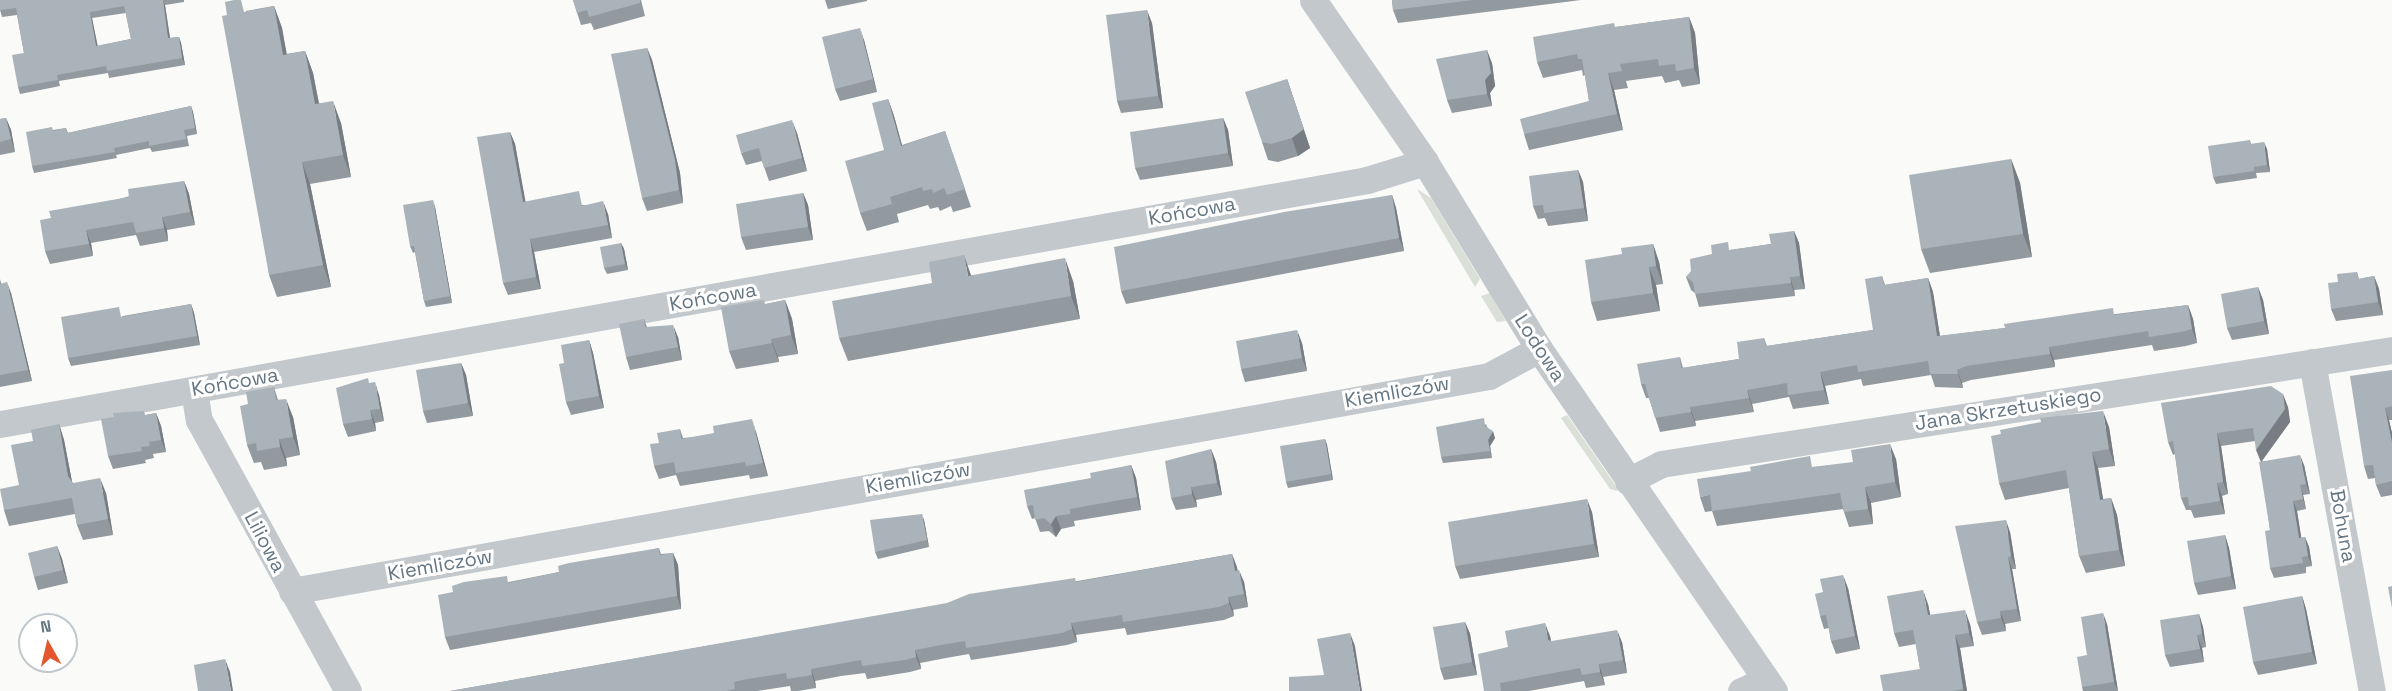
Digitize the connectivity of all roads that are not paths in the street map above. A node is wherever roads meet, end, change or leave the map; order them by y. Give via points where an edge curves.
1 (1313, 0) edge
2 (1425, 162) junction
3 (1539, 349) junction
4 (2392, 350) edge
5 (2312, 362) junction
6 (194, 390) junction
7 (0, 424) edge
8 (1628, 481) junction
9 (292, 591) junction
10 (1770, 686) edge
11 (348, 691) edge
12 (1742, 691) edge
13 (2372, 691) edge

1 - 2 street, Lodowa
2 - 3 street, Lodowa
2 - 6 street, Końcowa via 1367,180
3 - 8 street, Lodowa
3 - 9 street, Kiemliczów via 1489,376
4 - 5 street, Jana Skrzetuskiego
5 - 8 street, Jana Skrzetuskiego via 1661,464
5 - 13 street, Bohuna
6 - 7 street, Końcowa
6 - 9 street, Liliowa via 199,420
8 - 10 street, Lodowa
9 - 11 street, Liliowa
10 - 12 street

